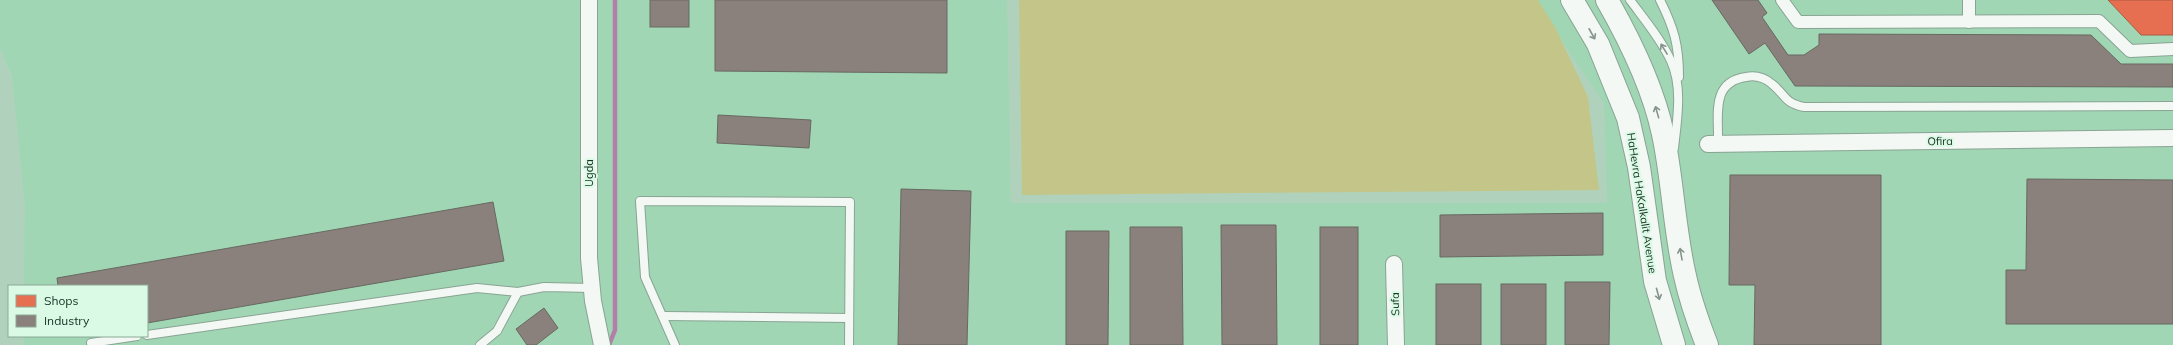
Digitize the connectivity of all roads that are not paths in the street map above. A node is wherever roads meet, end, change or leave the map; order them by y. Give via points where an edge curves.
1 (589, 0) edge
2 (1572, 0) edge
3 (1608, 0) edge
4 (1630, 0) edge
5 (1660, 0) edge
6 (1782, 0) edge
7 (1969, 0) edge
8 (1969, 22) junction
9 (2173, 49) edge
10 (1678, 95) junction
11 (2173, 106) edge
12 (2173, 138) edge
13 (1713, 144) joint
14 (1671, 183) junction
15 (1394, 264) dead end
16 (592, 288) junction
17 (518, 292) junction
18 (663, 316) junction
19 (849, 318) junction
20 (148, 335) edge
21 (129, 337) edge
22 (91, 342) dead end
23 (480, 345) edge
24 (602, 345) edge
25 (676, 345) edge
26 (849, 345) edge
27 (1396, 345) edge
28 (1674, 345) edge
29 (1707, 345) edge

1 - 16 street, Ugda via 589,258
2 -> 28 main road, HaHevra HaKalkalit Avenue via 1598,44 1628,118 1639,167 1655,281
14 -> 3 main road via 1657,109 1625,31
10 -> 4 lane via 1672,62
5 - 10 lane via 1676,36 1679,50
6 - 8 street via 1798,22
7 - 8 street
8 - 9 street via 2099,21 2130,50
10 - 14 lane
11 - 13 lane via 1804,106 1793,105 1772,84 1752,76 1736,78 1723,88 1719,99
12 - 13 street, Ofira
29 -> 14 main road via 1684,275
15 - 27 street, Sufa
16 - 17 lane via 544,287
16 - 24 street, Ugda
17 - 20 lane via 477,288
17 - 23 lane via 498,331
18 - 19 lane
18 - 19 lane via 645,277 640,201 850,202
18 - 25 lane
19 - 26 lane
21 - 22 lane

